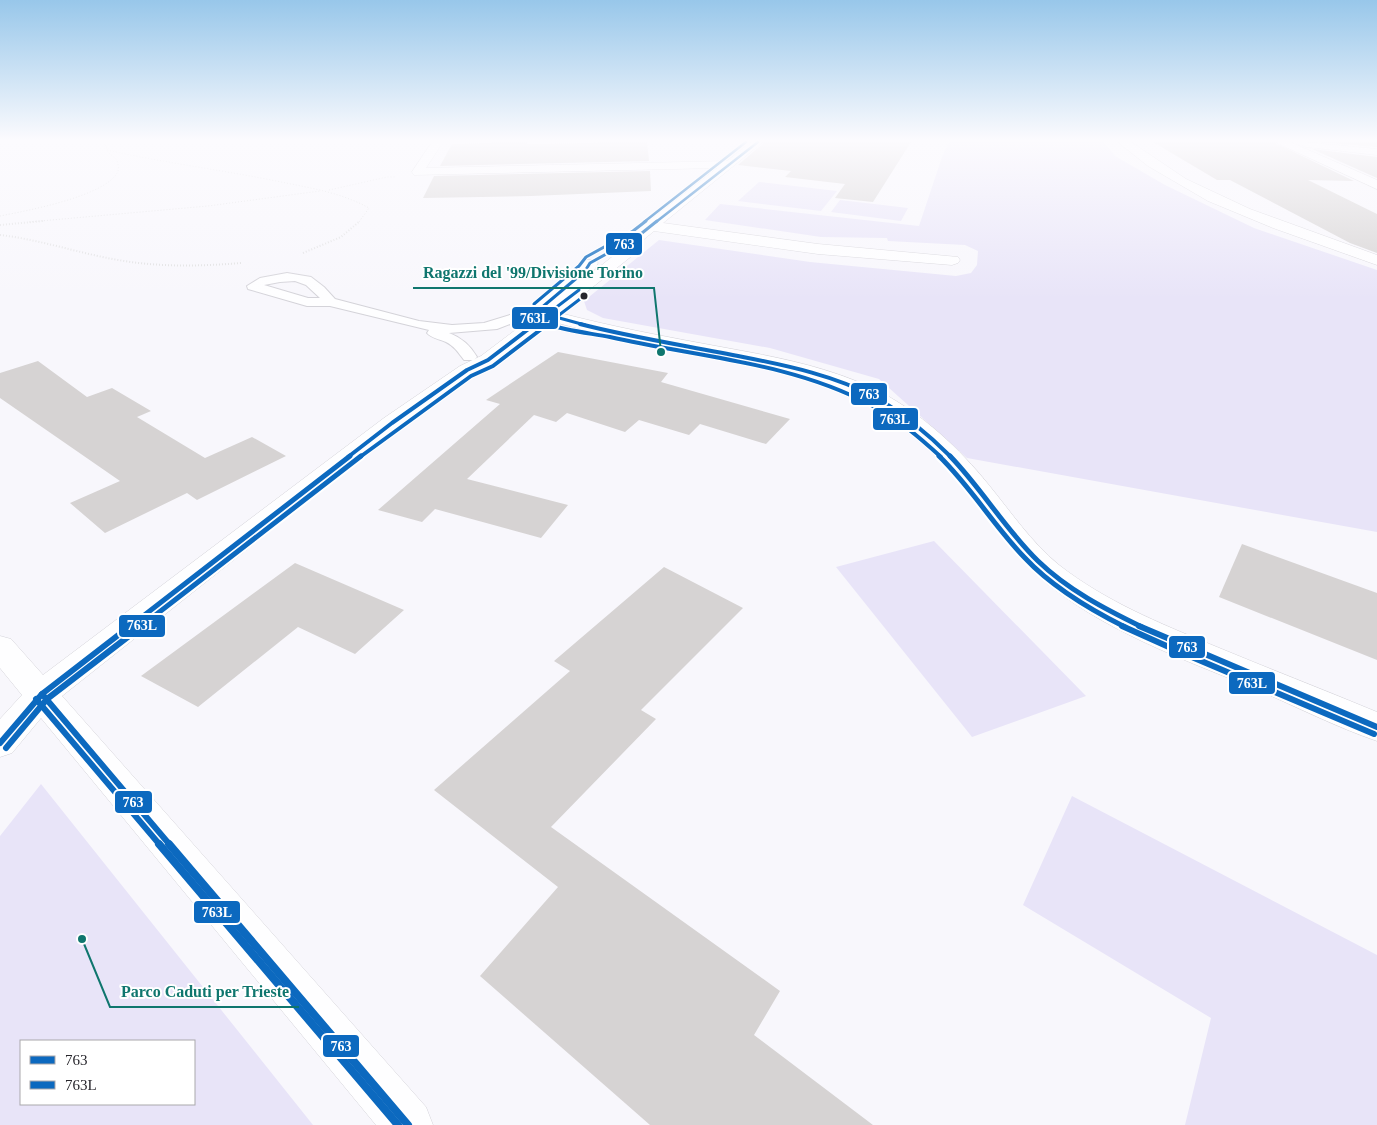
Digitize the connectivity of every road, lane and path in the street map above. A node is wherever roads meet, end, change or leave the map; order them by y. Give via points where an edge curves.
1 (80, 194) edge
2 (298, 194) edge
3 (336, 194) edge
4 (691, 194) edge
5 (1209, 194) edge
6 (0, 216) edge
7 (0, 225) edge
8 (644, 231) junction
9 (0, 235) edge
10 (302, 253) dead end
11 (952, 260) dead end
12 (1377, 260) edge
13 (247, 262) dead end
14 (590, 263) junction
15 (330, 302) junction
16 (547, 315) junction
17 (513, 318) junction
18 (419, 325) junction
19 (468, 364) junction
20 (0, 647) edge
21 (42, 694) junction
22 (1377, 726) edge
23 (0, 743) edge
24 (408, 1125) edge

1 - 6 path via 43,208
2 - 7 path
3 - 10 path via 369,208 361,222 340,238
4 - 8 street
5 - 12 street via 1290,230
8 - 11 street
8 - 14 street
8 - 16 street via 628,252
9 - 13 path via 25,237 130,262 172,266
14 - 16 street via 585,271 540,309
14 - 17 street
15 - 15 lane via 313,284 300,278 270,280 253,286 307,302
15 - 18 lane
16 - 19 street via 488,360
16 - 22 street via 621,333 788,365 842,382 879,400 951,458 1025,549 1075,590 1158,635
17 - 18 lane via 497,325 468,329
17 - 19 street
18 - 19 lane via 458,342 466,351
19 - 21 street
20 - 21 street
21 - 23 street
21 - 24 street

